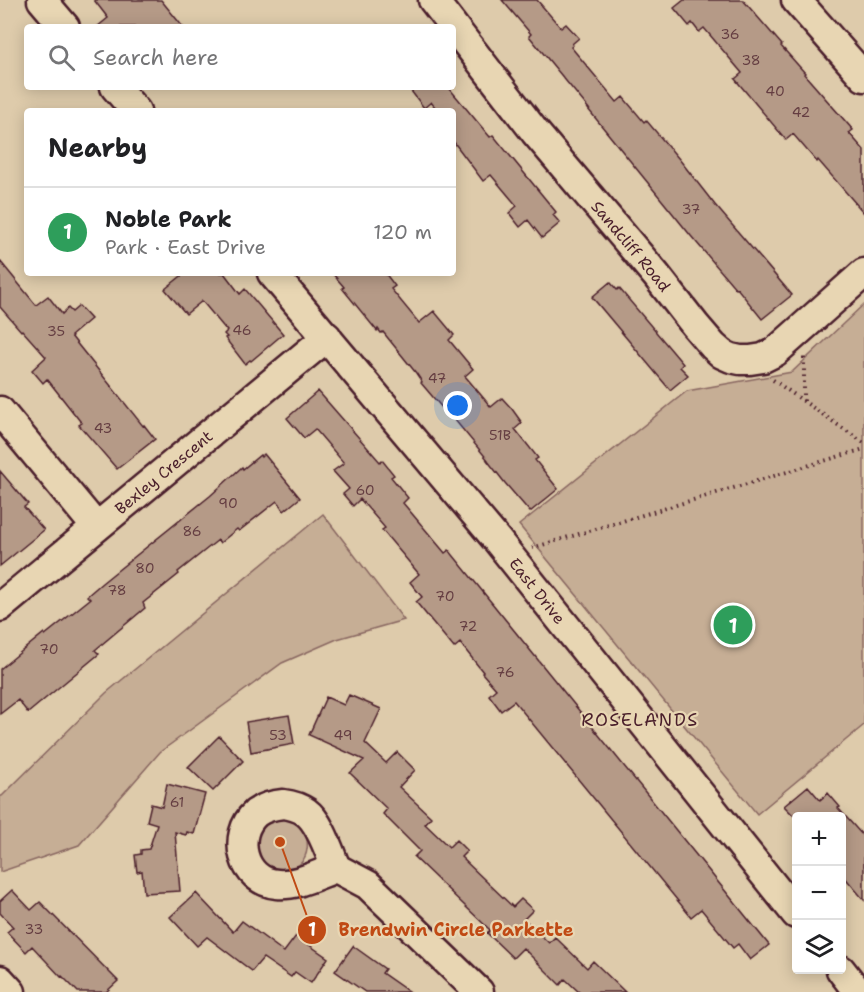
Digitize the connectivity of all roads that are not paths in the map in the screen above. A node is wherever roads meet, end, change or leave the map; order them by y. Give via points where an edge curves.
1 (42, 0) edge
2 (433, 0) edge
3 (795, 0) edge
4 (62, 24) edge
5 (452, 24) edge
6 (456, 30) edge
7 (864, 76) edge
8 (118, 90) edge
9 (132, 108) edge
10 (864, 273) edge
11 (275, 276) edge
12 (327, 337) junction
13 (0, 411) edge
14 (96, 527) junction
15 (0, 608) edge
16 (336, 868) dead end
17 (792, 909) edge
18 (845, 974) edge
19 (0, 980) edge
20 (11, 992) edge
21 (479, 992) edge
22 (858, 992) edge

1 - 4 street
2 - 5 street, Sandcliff Road
3 - 7 street
6 - 10 street, Sandcliff Road via 535,132 722,354 750,360 775,352
8 - 9 street
11 - 12 street, East Drive
12 - 14 street, Bexley Crescent
12 - 17 street, East Drive
13 - 14 street
14 - 15 street, Bexley Crescent
16 - 21 street via 368,885
18 - 22 street
19 - 20 street

